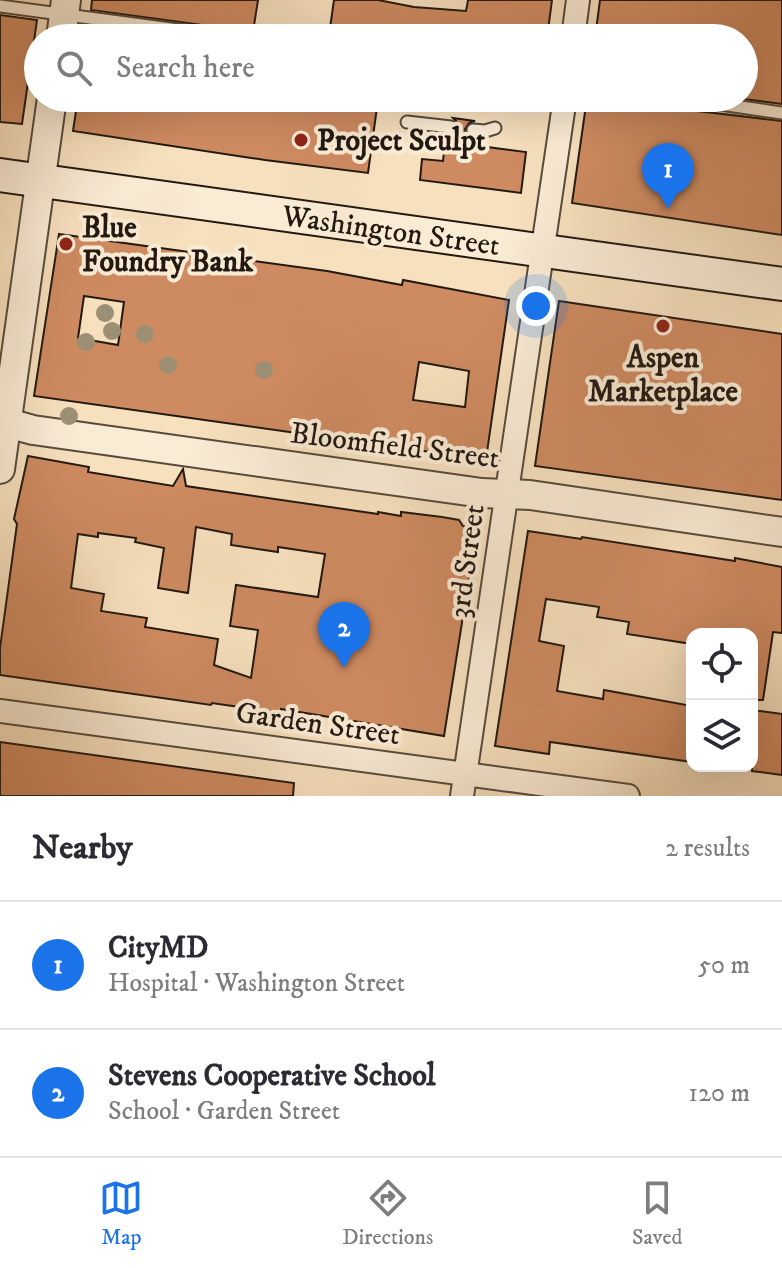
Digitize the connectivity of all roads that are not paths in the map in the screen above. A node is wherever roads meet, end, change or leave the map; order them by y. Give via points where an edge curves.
1 (578, 0) edge
2 (0, 6) edge
3 (64, 17) edge
4 (122, 24) edge
5 (575, 24) edge
6 (758, 110) edge
7 (50, 112) edge
8 (563, 112) edge
9 (782, 113) edge
10 (407, 122) dead end
11 (451, 127) dead end
12 (495, 128) dead end
13 (473, 130) dead end
14 (0, 175) edge
15 (39, 181) junction
16 (543, 251) junction
17 (782, 284) edge
18 (3, 422) edge
19 (0, 469) edge
20 (506, 494) junction
21 (782, 532) edge
22 (0, 711) edge
23 (465, 773) junction
24 (462, 796) edge
25 (628, 796) edge

1 - 5 street
2 - 3 lane
3 - 4 lane
6 - 9 lane
7 - 15 street
8 - 16 street, 3rd Street
10 - 11 lane
12 - 13 lane
14 - 15 main road, Washington Street
15 - 16 main road, Washington Street
15 - 18 street
16 - 17 main road, Washington Street
16 - 20 street, 3rd Street
18 - 19 street
18 - 20 street, Bloomfield Street
20 - 21 street, Bloomfield Street
20 - 23 street, 3rd Street
22 - 23 street, Garden Street
23 - 24 street, 3rd Street
23 - 25 street, Garden Street

